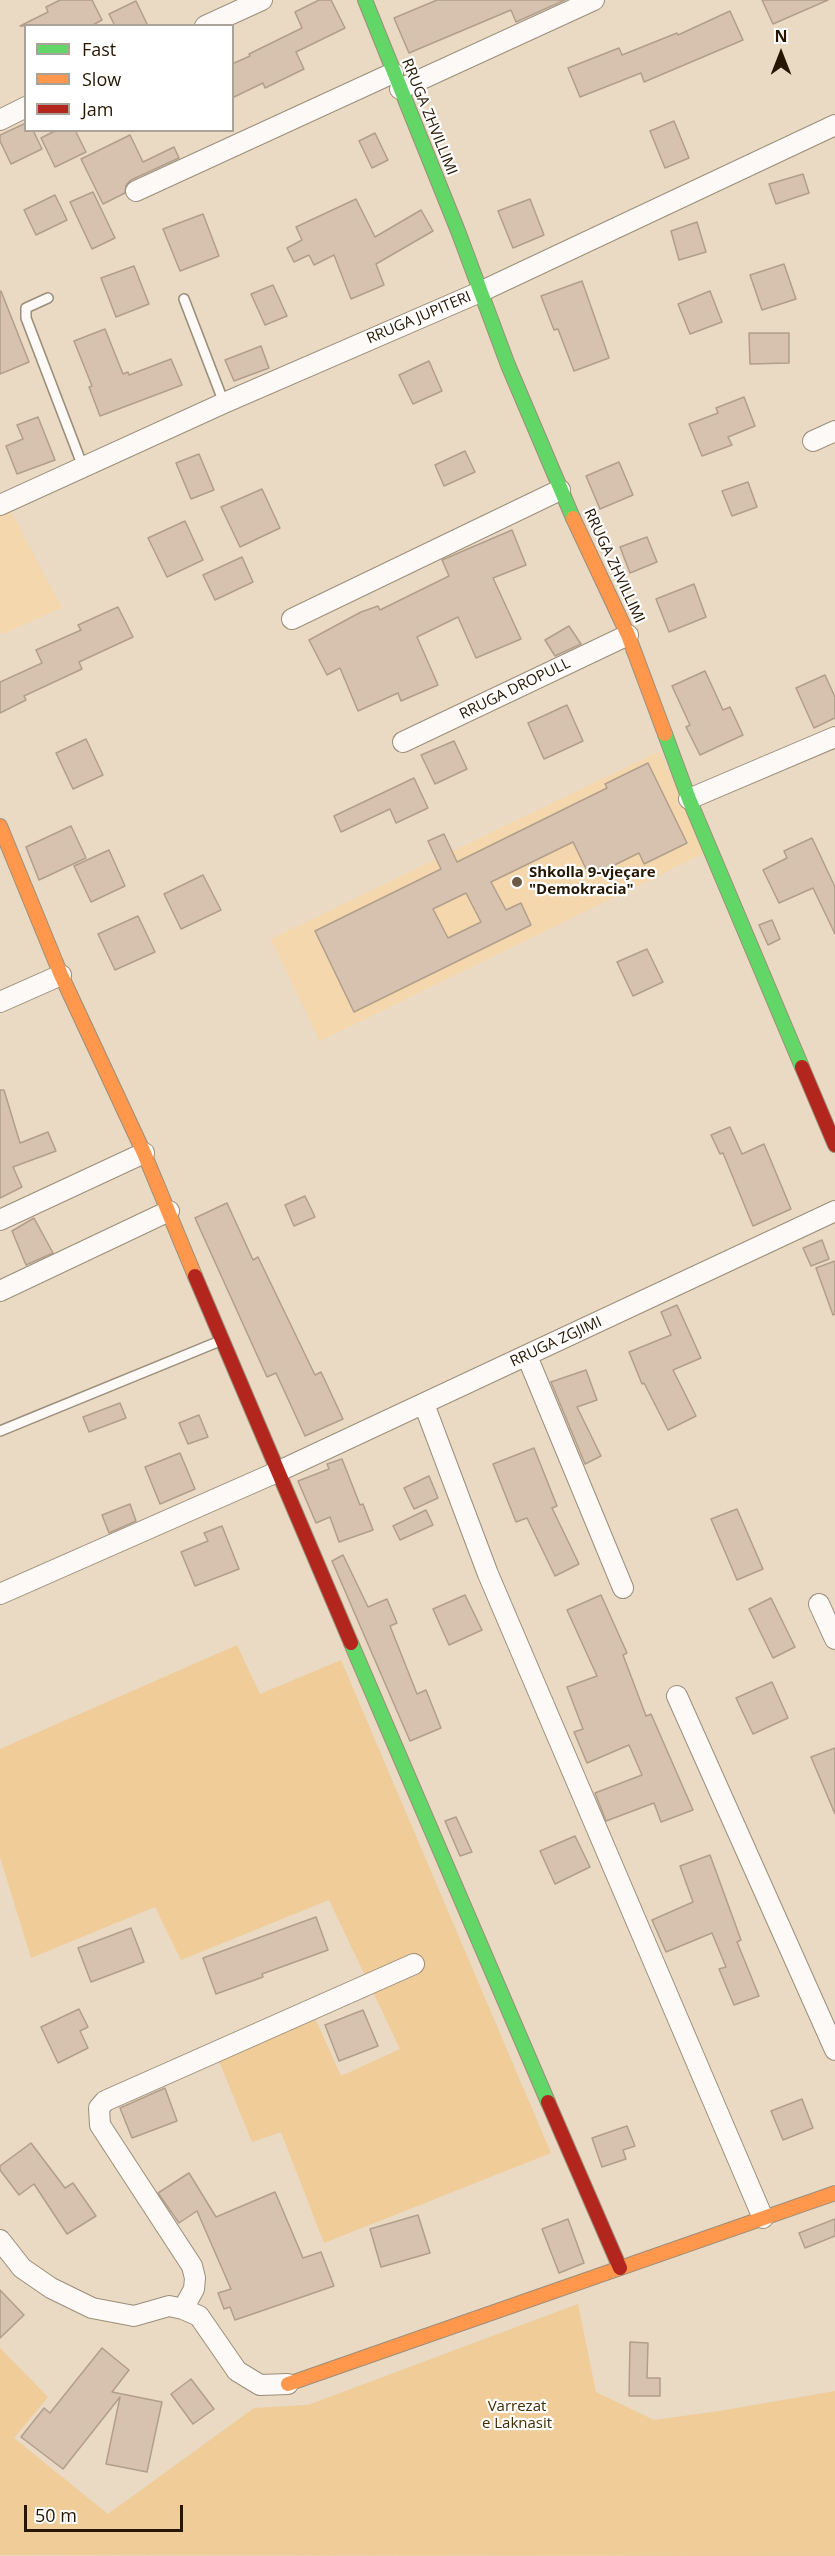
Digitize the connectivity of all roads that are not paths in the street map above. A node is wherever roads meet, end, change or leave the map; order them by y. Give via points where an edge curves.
1 (262, 0) edge
2 (365, 0) edge
3 (594, 0) edge
4 (209, 24) edge
5 (397, 81) junction
6 (24, 108) edge
7 (0, 120) edge
8 (835, 125) edge
9 (136, 191) dead end
10 (480, 292) junction
11 (48, 298) dead end
12 (183, 299) dead end
13 (224, 403) junction
14 (835, 431) edge
15 (813, 441) dead end
16 (83, 467) junction
17 (560, 490) junction
18 (0, 505) edge
19 (292, 619) dead end
20 (628, 635) junction
21 (835, 737) edge
22 (403, 742) dead end
23 (689, 800) junction
24 (0, 826) edge
25 (61, 975) junction
26 (0, 1002) edge
27 (835, 1145) edge
28 (144, 1153) junction
29 (169, 1211) junction
30 (835, 1211) edge
31 (0, 1220) edge
32 (0, 1291) edge
33 (222, 1340) junction
34 (527, 1356) junction
35 (424, 1404) junction
36 (0, 1431) edge
37 (277, 1472) junction
38 (622, 1588) dead end
39 (0, 1594) edge
40 (819, 1604) dead end
41 (835, 1639) edge
42 (677, 1696) dead end
43 (414, 1964) dead end
44 (835, 2050) edge
45 (835, 2193) edge
46 (763, 2218) junction
47 (0, 2240) edge
48 (620, 2268) junction
49 (183, 2308) junction
50 (288, 2384) joint

1 - 4 street
2 - 5 street, RRUGA ZHVILLIMI
3 - 5 street
5 - 9 street
5 - 10 street, RRUGA ZHVILLIMI
6 - 7 street
8 - 10 street, RRUGA JUPITERI
10 - 13 street, RRUGA JUPITERI
10 - 17 street, RRUGA ZHVILLIMI
11 - 16 lane via 26,309 26,318
12 - 13 lane
13 - 16 street, RRUGA JUPITERI
14 - 15 street
16 - 18 street, RRUGA JUPITERI
17 - 19 street
17 - 20 street, RRUGA ZHVILLIMI
20 - 22 street, RRUGA DROPULL
20 - 23 street, RRUGA ZHVILLIMI
21 - 23 street
23 - 27 street, RRUGA ZHVILLIMI
24 - 25 street
25 - 26 street
25 - 28 street
28 - 29 street
28 - 31 street
29 - 32 street
29 - 33 street
30 - 34 street, RRUGA ZGJIMI
33 - 36 lane
33 - 37 street
34 - 35 street, RRUGA ZGJIMI
34 - 38 street
35 - 37 street, RRUGA ZGJIMI
35 - 46 street via 488,1574
37 - 39 street, RRUGA ZGJIMI
37 - 48 street
40 - 41 street
42 - 44 street
43 - 49 street via 105,2101 99,2108 100,2125 192,2266 194,2289
45 - 46 street
46 - 48 street
47 - 49 street via 22,2268 51,2289 92,2308 134,2316 169,2306
48 - 50 street
49 - 50 street via 200,2316 237,2371 260,2385

